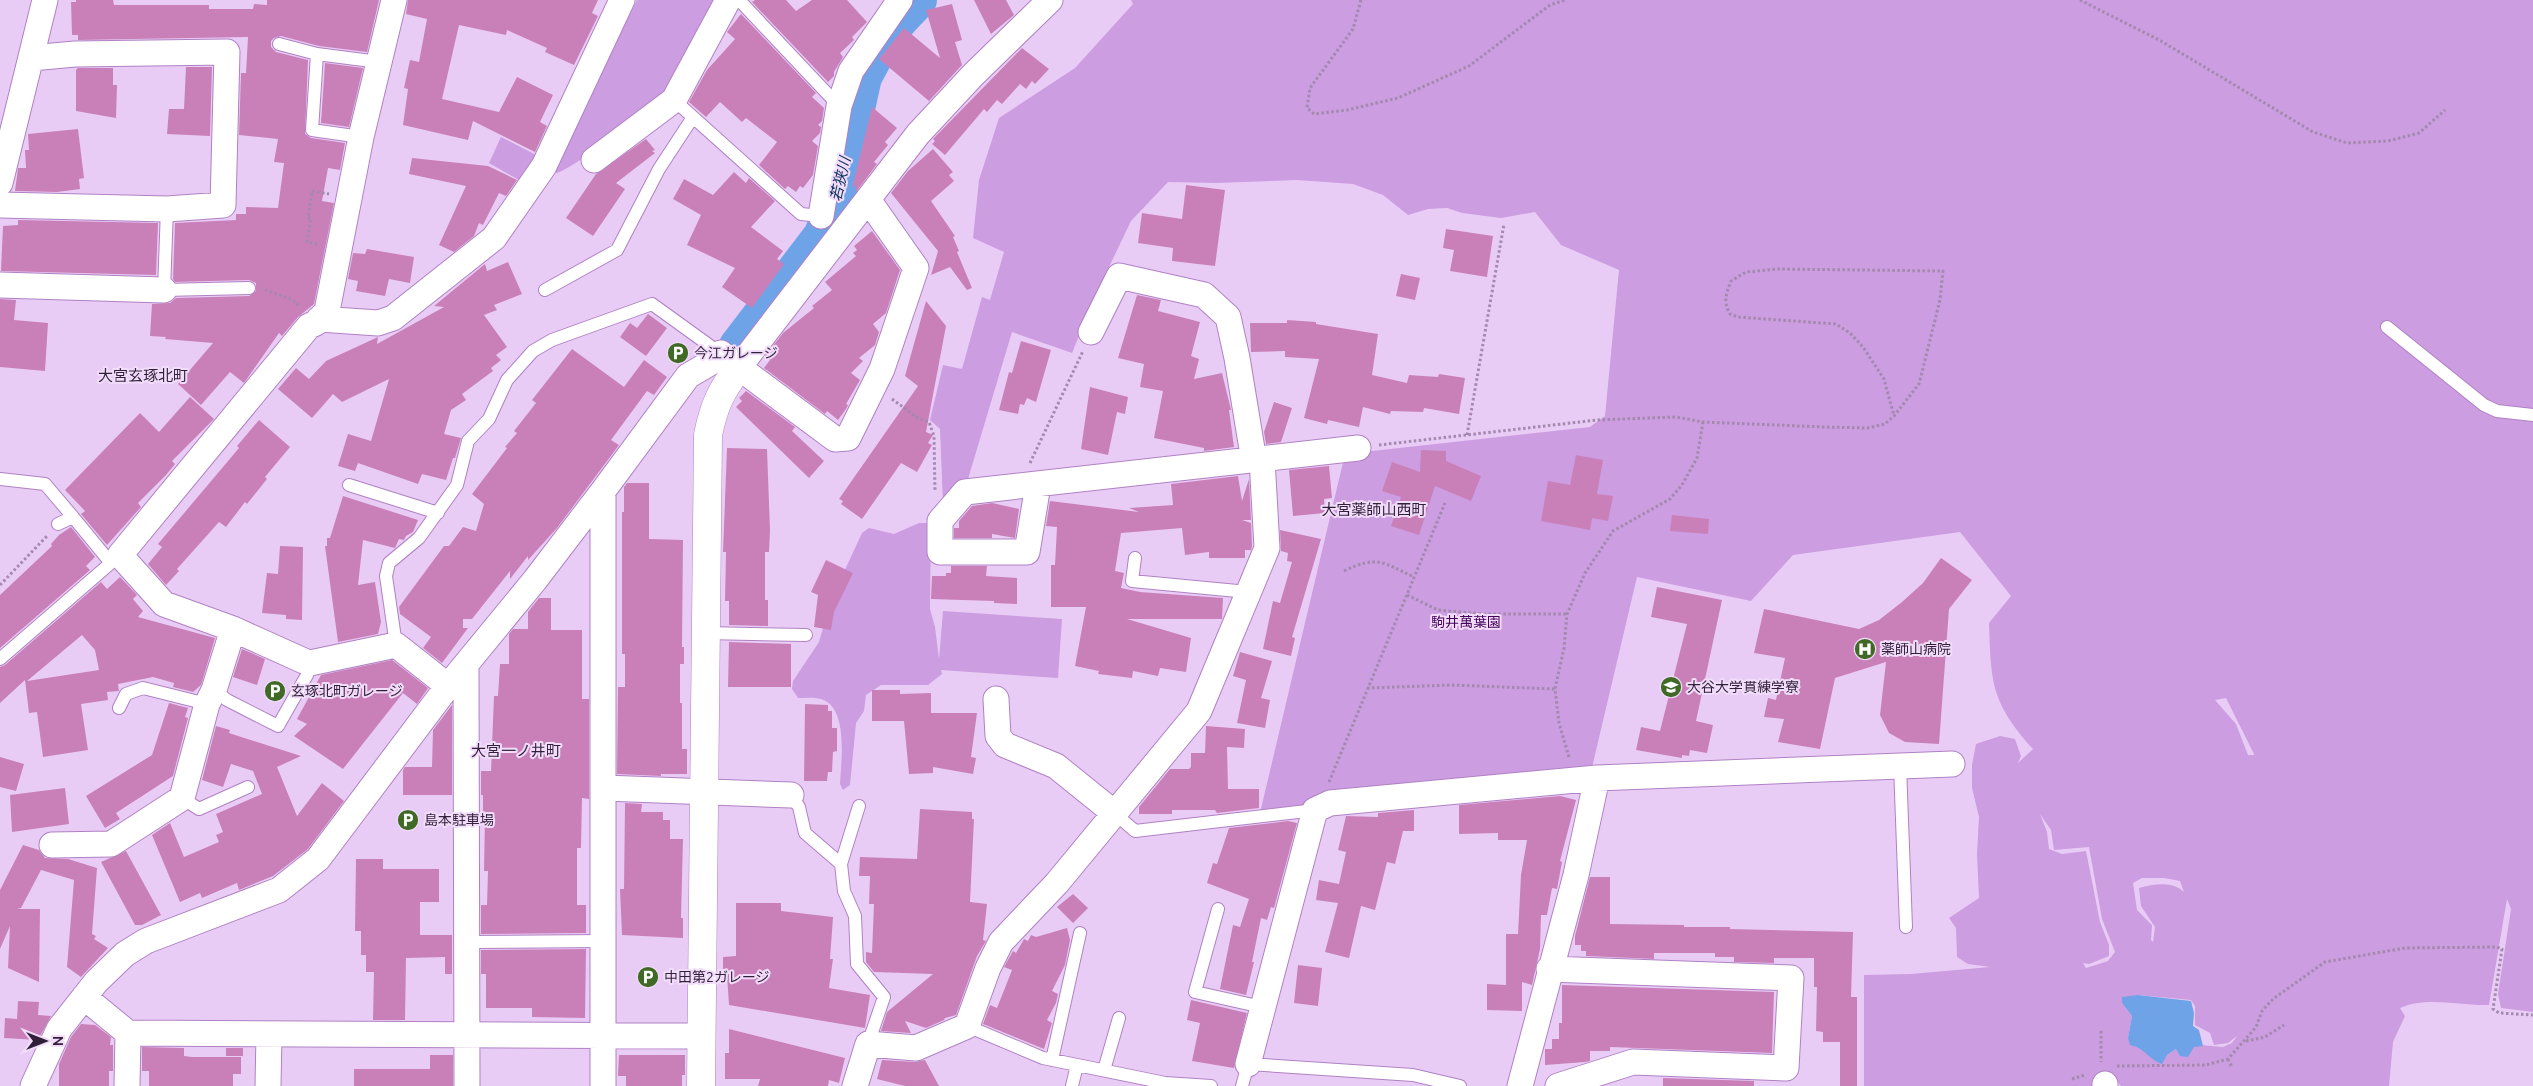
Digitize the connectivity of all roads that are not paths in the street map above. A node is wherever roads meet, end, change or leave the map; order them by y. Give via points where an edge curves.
1 (45, 0) edge
2 (394, 0) edge
3 (622, 0) edge
4 (728, 0) edge
5 (738, 0) edge
6 (900, 0) edge
7 (1050, 0) edge
8 (279, 44) dead end
9 (317, 54) junction
10 (31, 58) junction
11 (380, 62) junction
12 (674, 100) junction
13 (839, 106) junction
14 (693, 117) junction
15 (361, 137) junction
16 (4, 154) edge
17 (594, 160) dead end
18 (0, 183) edge
19 (869, 201) junction
20 (0, 205) edge
21 (167, 209) junction
22 (825, 232) junction
23 (0, 284) edge
24 (249, 288) road end
25 (164, 290) junction
26 (545, 290) dead end
27 (318, 321) junction
28 (2387, 328) dead end
29 (1088, 339) road end
30 (729, 360) junction
31 (2533, 415) edge
32 (1358, 448) road end
33 (1258, 460) junction
34 (0, 479) edge
35 (349, 485) dead end
36 (1028, 486) road end
37 (603, 491) junction
38 (438, 513) junction
39 (73, 517) junction
40 (58, 524) road end
41 (1135, 558) dead end
42 (115, 559) junction
43 (1248, 592) junction
44 (233, 629) junction
45 (705, 633) junction
46 (806, 635) dead end
47 (396, 645) junction
48 (0, 659) edge
49 (310, 663) junction
50 (466, 665) junction
51 (448, 686) junction
52 (211, 697) junction
53 (996, 699) dead end
54 (119, 708) dead end
55 (1952, 764) dead end
56 (1900, 766) junction
57 (1586, 778) junction
58 (248, 787) dead end
59 (604, 788) junction
60 (705, 792) junction
61 (791, 794) joint
62 (182, 798) junction
63 (859, 806) dead end
64 (1316, 810) junction
65 (1113, 812) junction
66 (52, 845) dead end
67 (841, 864) junction
68 (1218, 909) dead end
69 (1906, 927) dead end
70 (1080, 933) dead end
71 (603, 941) junction
72 (467, 942) junction
73 (1549, 969) junction
74 (84, 997) junction
75 (1262, 1007) junction
76 (1119, 1018) dead end
77 (967, 1026) junction
78 (128, 1033) junction
79 (467, 1034) junction
80 (269, 1035) junction
81 (603, 1036) junction
82 (702, 1036) junction
83 (868, 1044) junction
84 (1052, 1060) junction
85 (1077, 1065) junction
86 (1104, 1070) junction
87 (1245, 1075) edge
88 (33, 1086) edge
89 (127, 1086) edge
90 (268, 1086) edge
91 (467, 1086) edge
92 (603, 1086) edge
93 (702, 1086) edge
94 (855, 1086) edge
95 (1072, 1086) edge
96 (1211, 1086) edge
97 (1460, 1086) edge
98 (1520, 1086) edge
99 (1558, 1086) edge

1 - 10 street
2 - 11 street
3 - 27 street via 544,166 494,238 393,318 378,323
4 - 12 street
5 - 13 lane
6 - 13 street via 851,71
7 - 19 street via 918,134
8 - 9 lane
9 - 11 lane
9 - 15 lane via 312,130
10 - 16 street
10 - 21 street via 75,54 227,52 223,205
11 - 15 street
12 - 14 lane
12 - 17 street
13 - 22 street
14 - 22 lane
14 - 26 lane via 660,169 617,250
15 - 27 street via 327,311
16 - 18 street
19 - 22 street
19 - 30 street via 916,268 882,369 848,438 835,439
20 - 21 street
21 - 25 lane
22 - 30 street via 799,274
23 - 25 street
24 - 25 lane
27 - 42 street via 309,326
28 - 31 lane via 2484,406 2497,411
29 - 33 street via 1119,276 1204,295 1228,317
30 - 37 street via 710,364 688,376
30 - 38 lane via 652,304 552,340 533,351 507,380 489,419 468,441 457,485
30 - 45 street via 708,435
32 - 33 street
33 - 36 street
33 - 43 street via 1267,548
34 - 39 lane via 45,484
35 - 38 lane
37 - 50 street
37 - 59 street
38 - 47 lane via 419,538 389,563 386,576
39 - 40 lane
39 - 42 lane
41 - 43 lane via 1132,581
42 - 44 street via 164,604
42 - 48 lane
43 - 65 street via 1199,711
44 - 49 street
44 - 52 street
45 - 46 lane
45 - 60 street
47 - 49 street
47 - 51 street
49 - 52 lane via 307,675 278,726 226,700
50 - 51 street
50 - 72 street
51 - 74 street via 318,859 279,890 146,941 125,954
52 - 54 lane via 143,688 126,694
52 - 62 street
53 - 65 street via 998,736 1004,745 1056,766
55 - 56 street
56 - 57 street
56 - 69 lane
57 - 64 street via 1330,803
57 - 73 street via 1576,875
58 - 62 lane via 199,809
59 - 60 street
59 - 71 street
60 - 61 street
60 - 82 street
61 - 67 lane via 799,807 805,833
62 - 66 street via 111,844
63 - 67 lane
64 - 65 lane via 1135,831
64 - 75 street
65 - 77 street via 1057,883 1001,942
67 - 83 lane via 844,891 855,916 857,964 884,997
68 - 75 lane via 1194,992
70 - 84 lane
71 - 72 lane
71 - 81 street
72 - 79 street
73 - 98 street
73 - 99 street via 1791,978 1786,1068 1633,1062
74 - 78 street
74 - 88 street via 59,1029
75 - 87 street
76 - 86 lane
77 - 83 street via 916,1048
77 - 84 lane
78 - 80 street
78 - 89 street
79 - 80 street
79 - 81 street
79 - 91 street
80 - 90 street
81 - 82 street
81 - 92 street
82 - 93 street
83 - 94 street
84 - 85 lane
85 - 86 lane
85 - 95 lane
86 - 96 lane via 1166,1083
87 - 97 lane via 1413,1075

